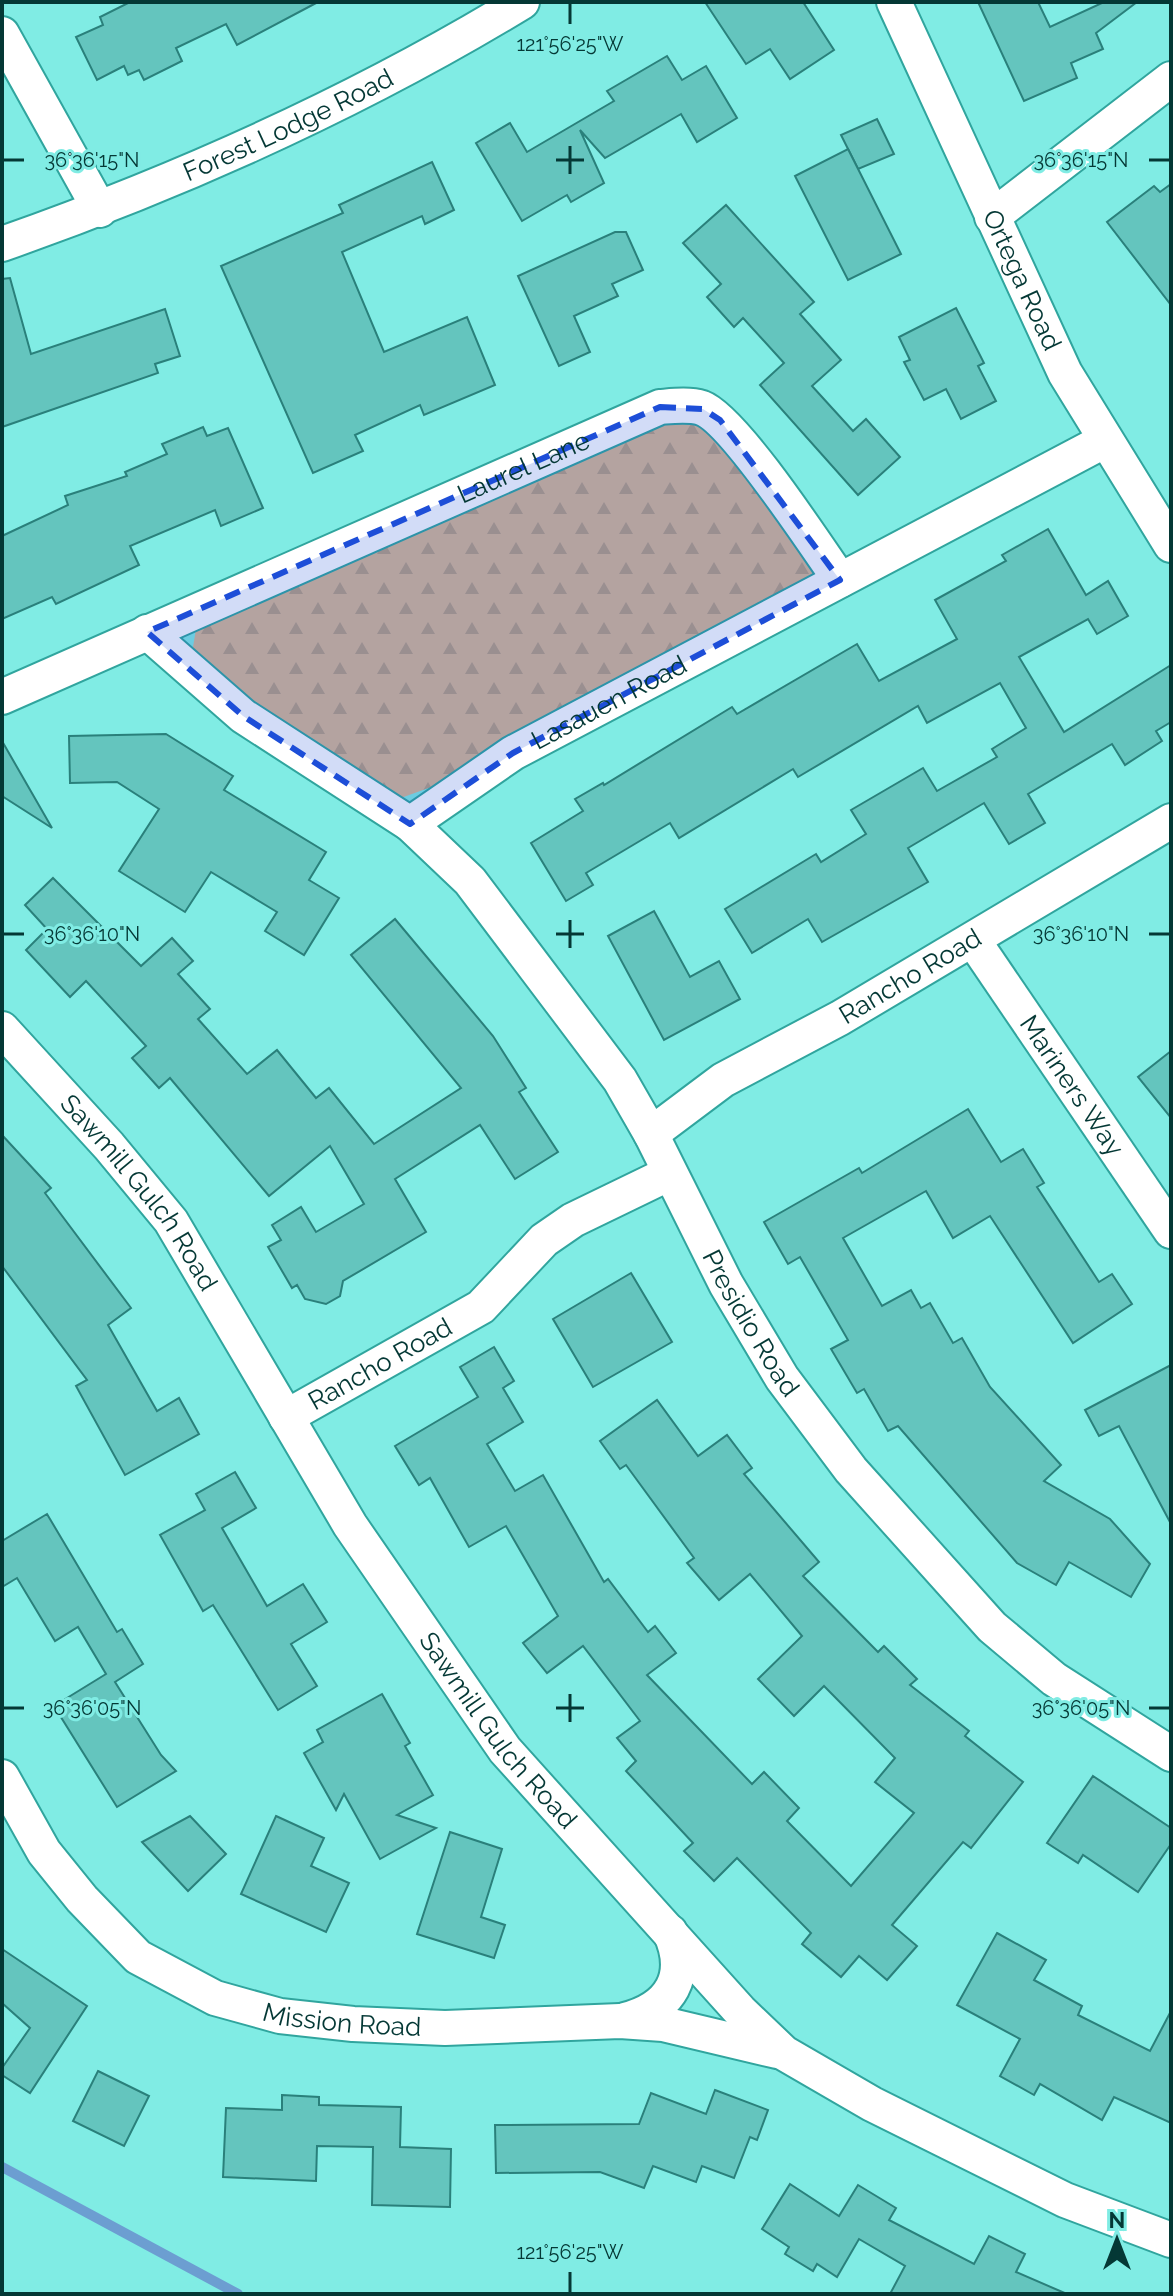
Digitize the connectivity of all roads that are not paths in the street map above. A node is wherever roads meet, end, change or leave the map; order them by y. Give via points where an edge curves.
1 (522, 2) edge
2 (894, 2) edge
3 (2, 34) edge
4 (1171, 79) edge
5 (100, 210) junction
6 (992, 217) junction
7 (2, 244) edge
8 (1104, 441) junction
9 (1171, 545) edge
10 (840, 580) junction
11 (147, 632) junction
12 (2, 697) edge
13 (1171, 821) edge
14 (410, 824) junction
15 (973, 940) junction
16 (2, 1029) edge
17 (651, 1134) junction
18 (668, 1174) junction
19 (1171, 1231) edge
20 (286, 1417) junction
21 (1171, 1754) edge
22 (2, 1777) edge
23 (669, 1929) junction
24 (620, 2021) junction
25 (784, 2053) junction
26 (1171, 2240) edge

1 - 5 street, Forest Lodge Road via 403,70
2 - 6 street, Ortega Road
3 - 5 street
4 - 6 street
5 - 7 street, Forest Lodge Road
6 - 8 street, Ortega Road via 1065,373
8 - 9 street, Ortega Road
8 - 10 street, Lasauen Road
10 - 11 street, Laurel Lane via 720,420 703,409 671,406
10 - 14 street, Lasauen Road via 513,753
11 - 12 street
11 - 14 street via 243,716
13 - 15 street, Rancho Road
14 - 17 street, Presidio Road via 470,881 511,931 620,1080
15 - 17 street, Rancho Road via 723,1080
15 - 19 street, Mariners Way
16 - 20 street, Sawmill Gulch Road via 171,1221
17 - 18 street, Presidio Road
18 - 20 street, Rancho Road via 573,1220 544,1240 481,1307
18 - 21 street, Presidio Road via 782,1378 851,1470 992,1627 1054,1679
20 - 23 street, Sawmill Gulch Road via 350,1525 505,1750
22 - 24 street, Mission Road via 44,1852 119,1938 138,1957 215,1998 280,2016 353,2024 445,2028
23 - 24 street via 680,1957 672,1989 645,2015
23 - 25 street, Sawmill Gulch Road
24 - 25 street, Mission Road via 704,2031
25 - 26 street, Sawmill Gulch Road via 872,2104 1065,2200

